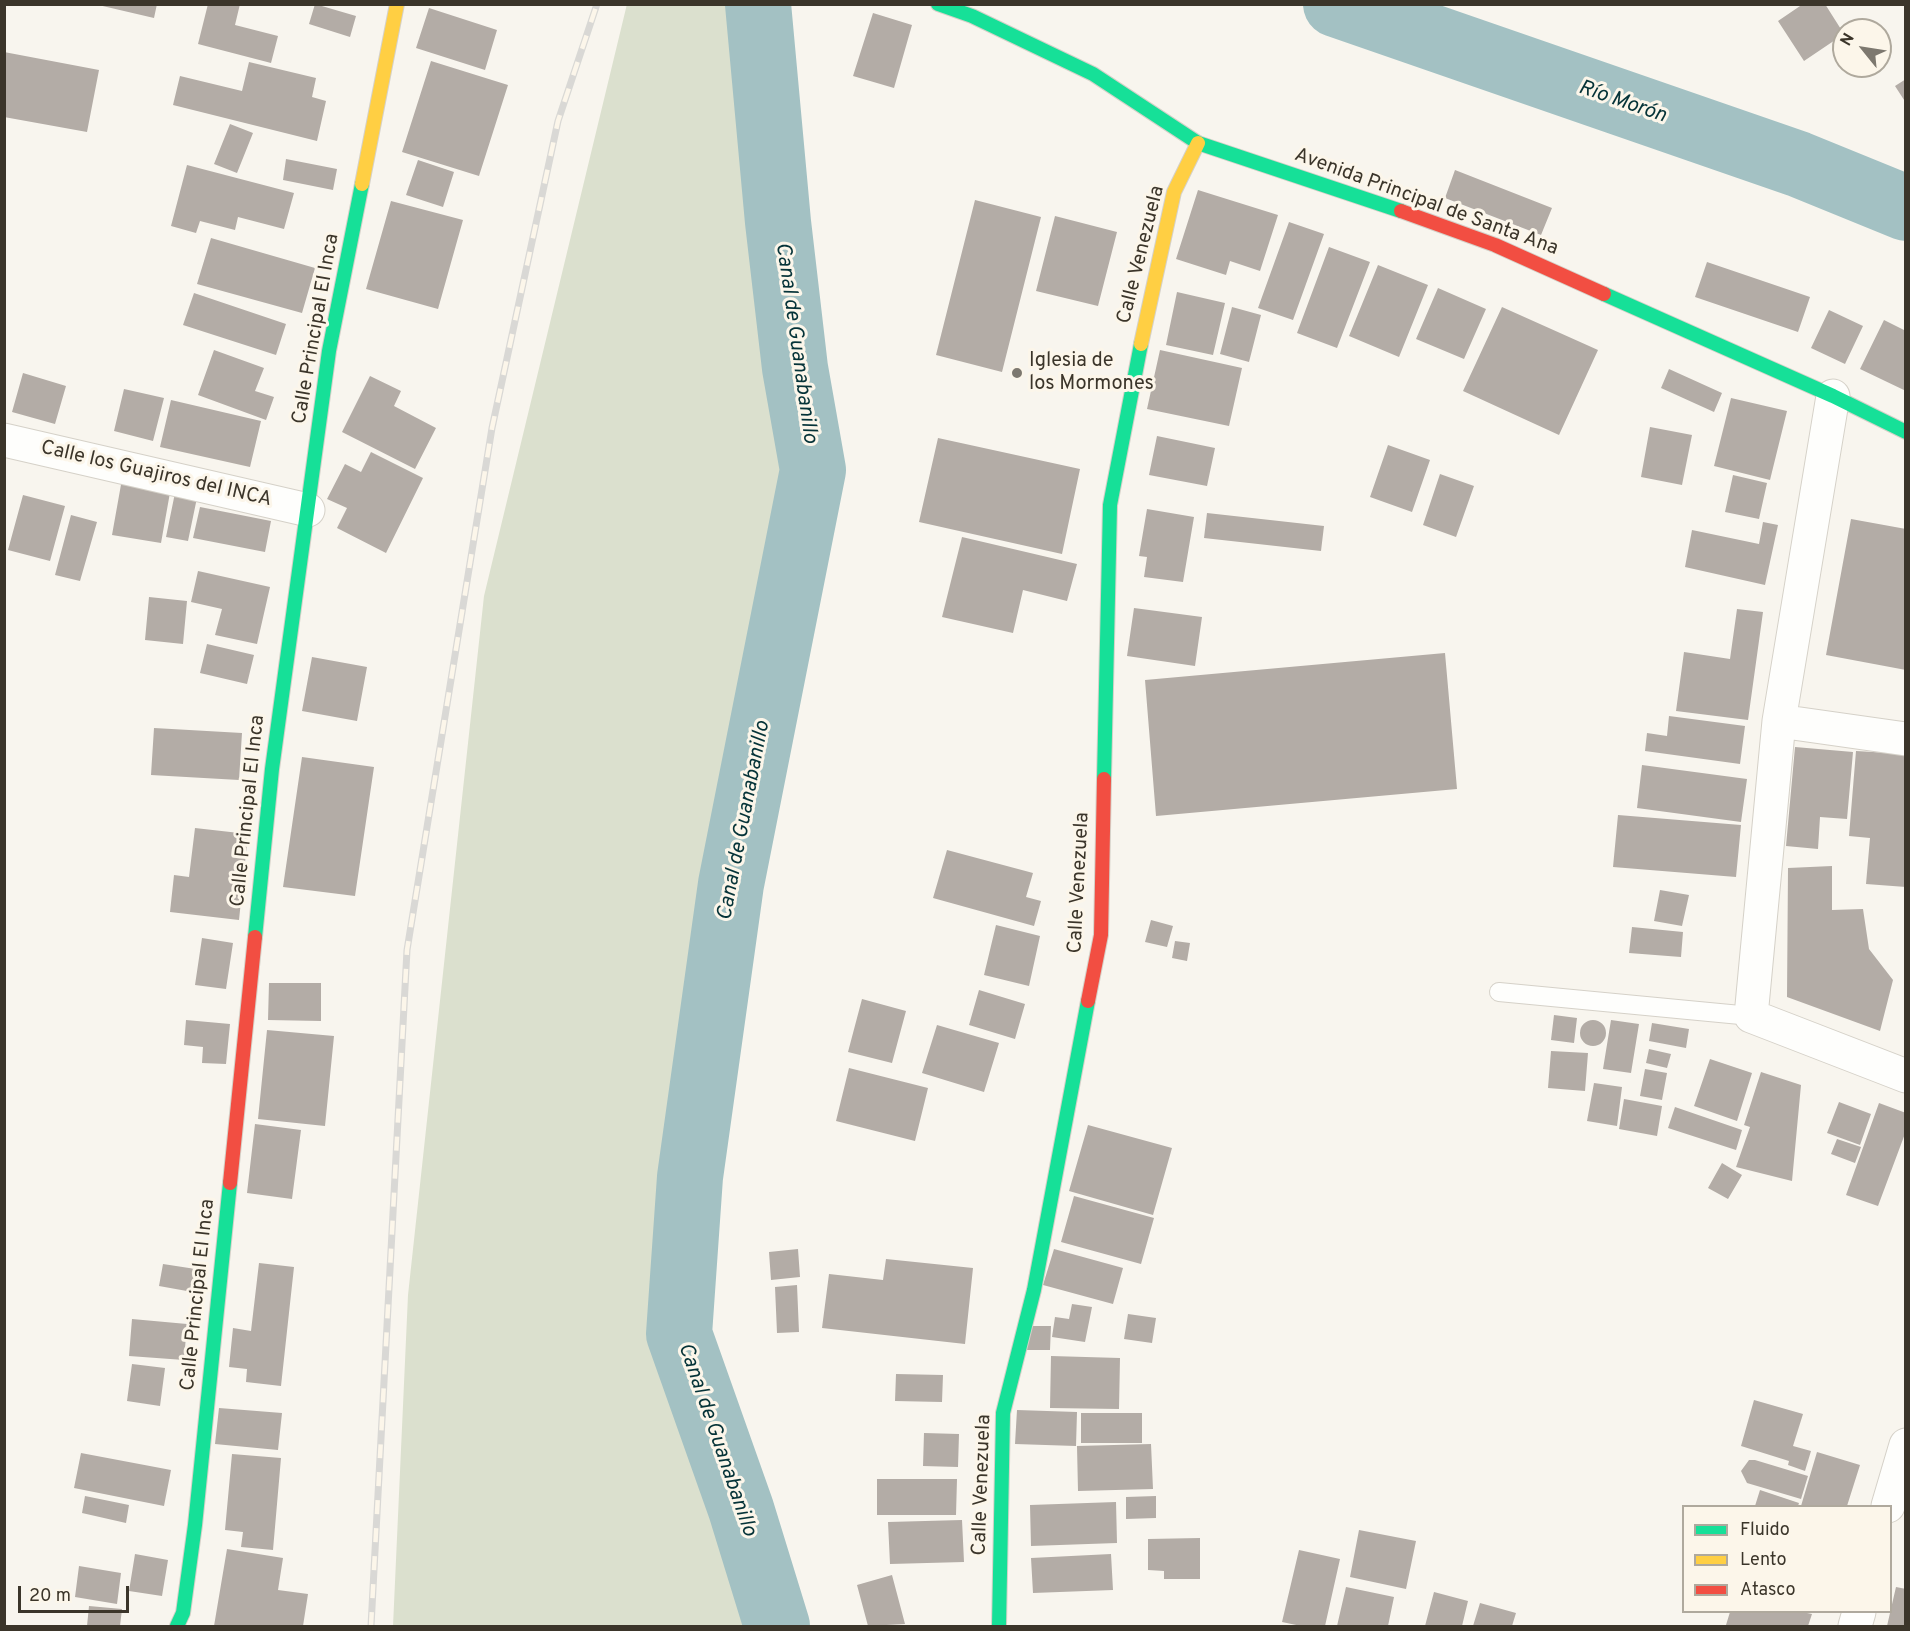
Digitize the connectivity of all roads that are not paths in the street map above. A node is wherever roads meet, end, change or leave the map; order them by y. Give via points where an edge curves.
1 (397, 4) edge
2 (938, 4) edge
3 (1198, 143) junction
4 (1833, 396) junction
5 (1905, 432) edge
6 (4, 440) edge
7 (308, 510) junction
8 (1779, 721) junction
9 (1905, 739) edge
10 (1499, 992) dead end
11 (1751, 1016) junction
12 (1905, 1076) edge
13 (1905, 1445) edge
14 (1888, 1505) edge
15 (177, 1626) edge
16 (999, 1626) edge

1 - 7 street, Calle Principal El Inca via 329,351
2 - 3 street, Avenida Principal de Santa Ana via 972,16 1093,74
3 - 4 street, Avenida Principal de Santa Ana via 1495,245
3 - 16 street, Calle Venezuela via 1174,192 1110,505 1101,935 1034,1290 1003,1413
4 - 5 street, Avenida Principal de Santa Ana
4 - 8 street
6 - 7 street, Calle los Guajiros del INCA
7 - 15 street, Calle Principal El Inca via 272,769 195,1525 183,1613
8 - 9 street
8 - 11 street
10 - 11 lane
11 - 12 street
13 - 14 street

